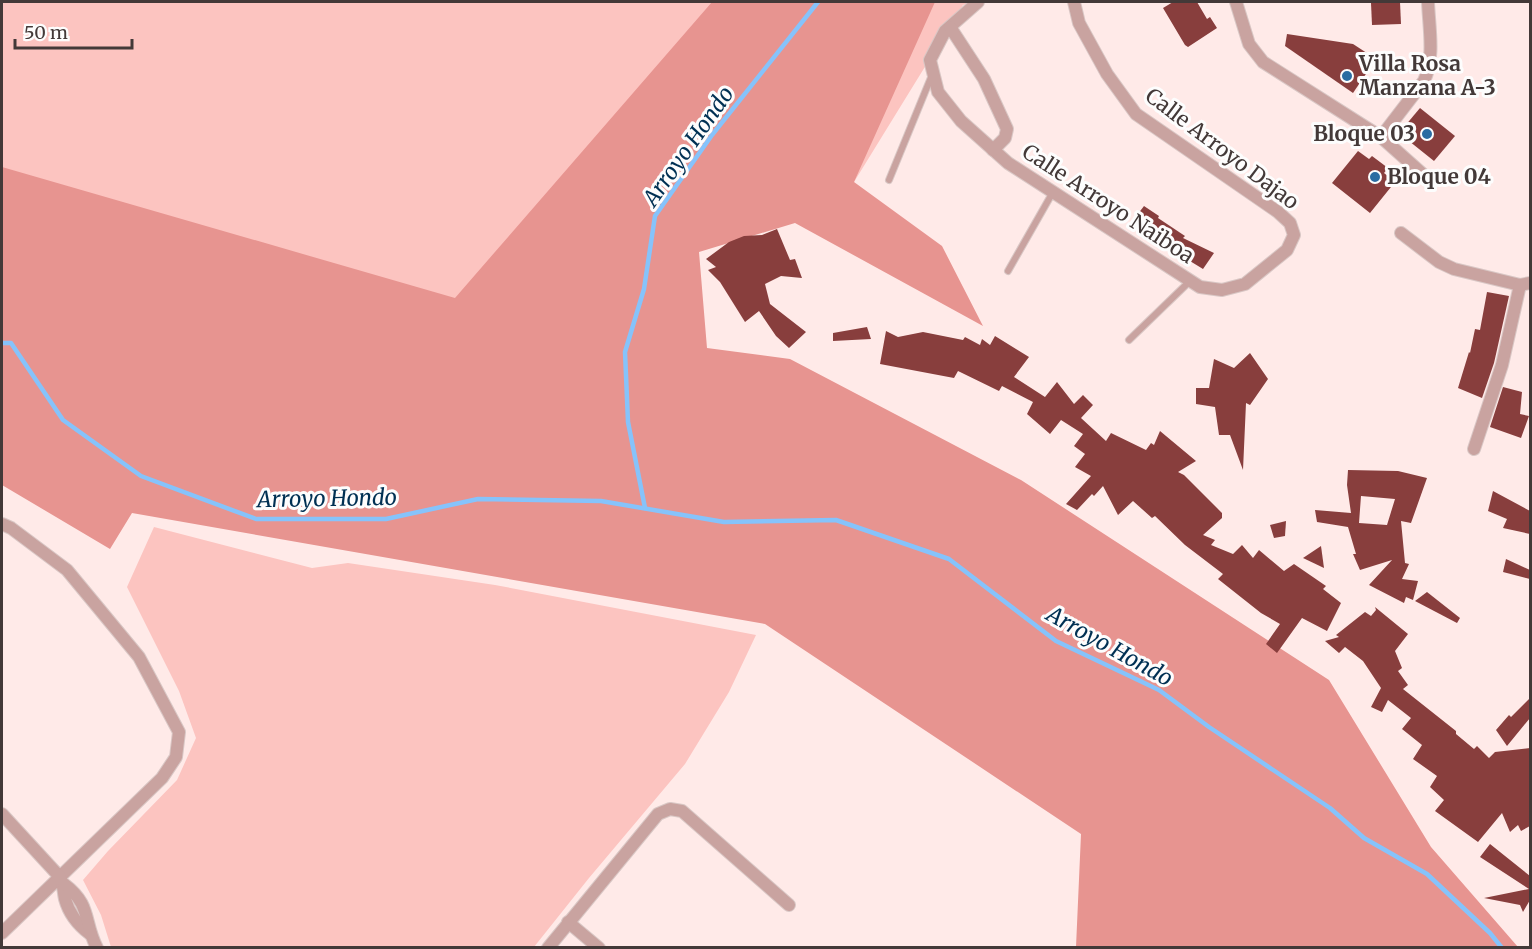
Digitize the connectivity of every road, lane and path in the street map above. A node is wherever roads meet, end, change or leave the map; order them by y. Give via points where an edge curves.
1 (978, 2) edge
2 (1074, 2) edge
3 (1236, 2) edge
4 (1428, 2) edge
5 (950, 27) junction
6 (932, 66) junction
7 (1381, 137) junction
8 (993, 150) junction
9 (1427, 178) dead end
10 (889, 180) dead end
11 (1053, 192) junction
12 (1401, 233) dead end
13 (1294, 235) joint
14 (1008, 271) dead end
15 (1191, 281) junction
16 (1525, 284) edge
17 (1129, 340) dead end
18 (1474, 449) dead end
19 (2, 524) edge
20 (2, 814) edge
21 (61, 880) junction
22 (789, 905) dead end
23 (568, 922) junction
24 (2, 933) edge
25 (97, 948) edge
26 (548, 948) edge
27 (599, 948) edge

1 - 5 street
2 - 13 street, Calle Arroyo Dajao via 1079,23 1107,74 1136,114 1278,212
3 - 7 street via 1249,44 1263,62
4 - 7 street via 1429,71
5 - 6 street
5 - 8 street via 984,79 1007,129 1005,138
6 - 8 street, Calle Arroyo Naiboa via 938,92 961,121
6 - 10 lane
7 - 9 street
8 - 11 street, Calle Arroyo Naiboa
11 - 14 lane
11 - 15 street, Calle Arroyo Naiboa
12 - 16 street via 1454,269
13 - 15 street, Calle Arroyo Naiboa via 1287,250 1245,284 1222,290 1200,287
15 - 17 lane
16 - 18 street
19 - 21 street via 66,570 139,657 179,732 176,757 162,778
20 - 21 street
21 - 24 street
21 - 25 street via 82,902
22 - 23 street via 682,811 670,809 658,814
23 - 26 street
23 - 27 street

